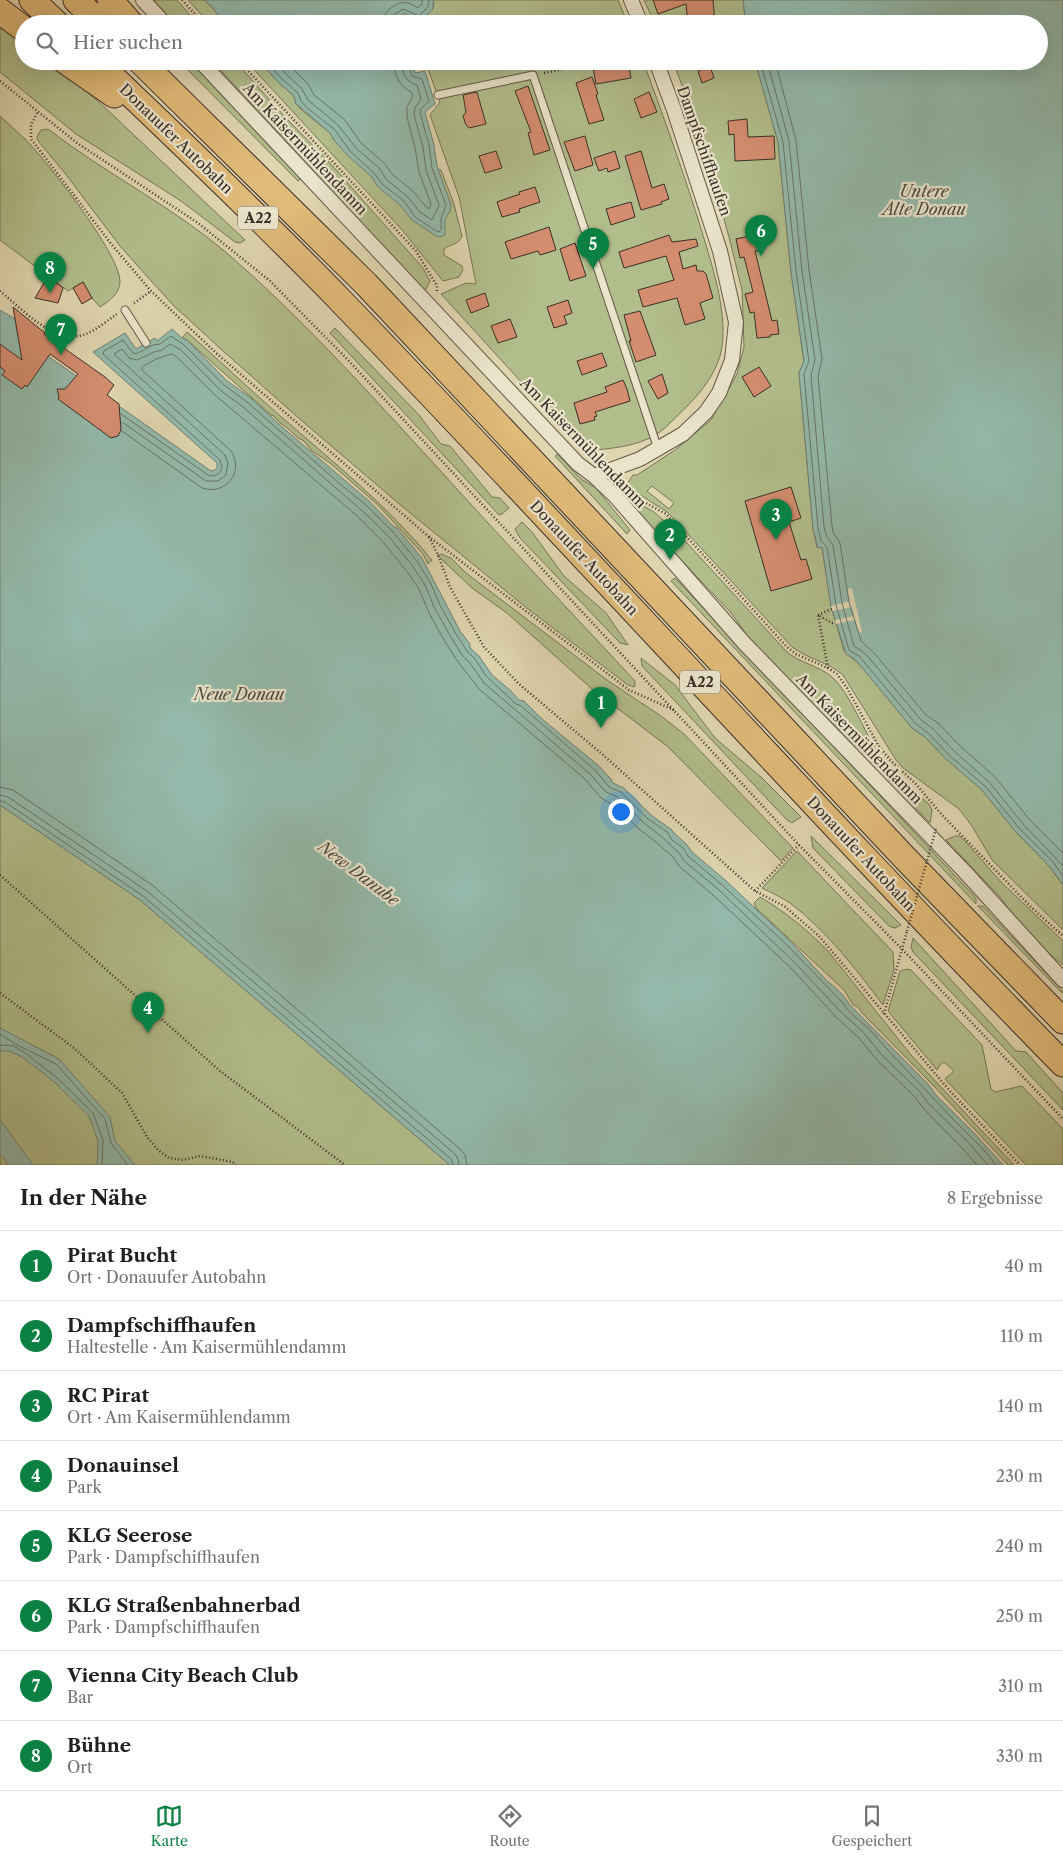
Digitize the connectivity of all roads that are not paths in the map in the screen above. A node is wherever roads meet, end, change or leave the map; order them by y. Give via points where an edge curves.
1 (32, 0) edge
2 (76, 0) edge
3 (110, 0) edge
4 (143, 0) edge
5 (632, 0) edge
6 (0, 11) edge
7 (48, 15) edge
8 (92, 15) edge
9 (123, 15) edge
10 (157, 15) edge
11 (638, 15) edge
12 (15, 23) edge
13 (77, 70) edge
14 (105, 70) edge
15 (149, 70) edge
16 (171, 70) edge
17 (208, 70) edge
18 (659, 70) edge
19 (438, 96) dead end
20 (217, 136) junction
21 (177, 140) junction
22 (125, 310) road end
23 (146, 343) dead end
24 (658, 449) junction
25 (594, 476) junction
26 (1063, 980) edge
27 (1063, 1021) edge
28 (1063, 1064) edge

1 - 7 highway
2 - 8 highway
3 - 9 highway
4 - 10 street
5 - 11 street
6 - 12 highway
13 - 21 highway
14 - 21 highway, Donauufer Autobahn / A22
15 - 20 highway, Donauufer Autobahn / A22
16 - 20 highway
17 - 25 street, Am Kaisermühlendamm via 578,464
18 - 24 street, Dampfschiffhaufen via 720,251 736,322 732,360 719,393 706,412 682,434
19 - 24 lane via 533,76
20 - 27 highway, Donauufer Autobahn / A22 via 380,299 896,849
21 - 28 highway, Donauufer Autobahn / A22 via 352,312
22 - 23 lane
24 - 25 street, Dampfschiffhaufen
25 - 26 street, Am Kaisermühlendamm via 745,644 965,872

